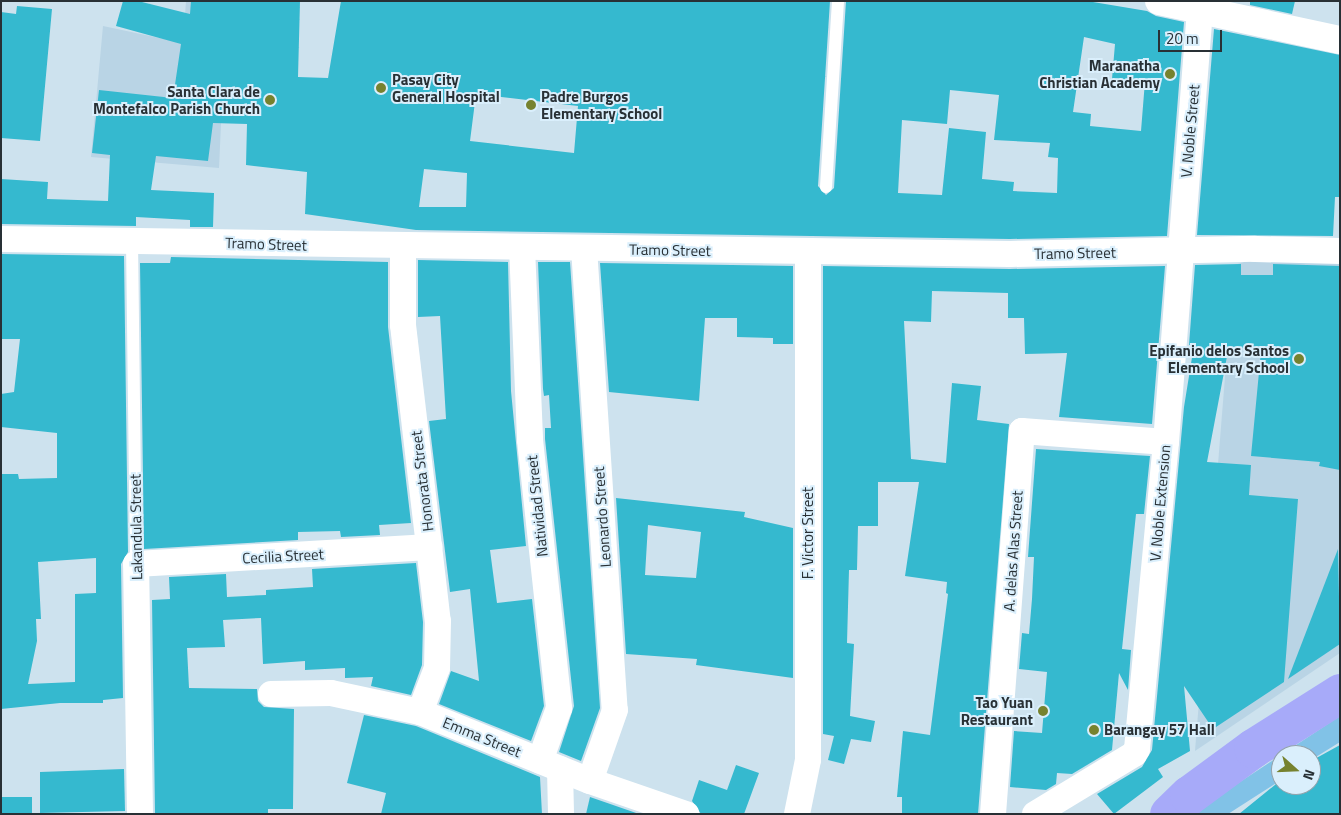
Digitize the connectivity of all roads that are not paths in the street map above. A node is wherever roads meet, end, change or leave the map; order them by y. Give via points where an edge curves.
1 (838, 1) edge
2 (1159, 1) edge
3 (1200, 12) junction
4 (1340, 40) edge
5 (826, 187) dead end
6 (1, 239) edge
7 (132, 240) junction
8 (403, 247) junction
9 (522, 247) junction
10 (584, 248) junction
11 (1180, 251) junction
12 (1340, 251) edge
13 (808, 252) junction
14 (1166, 442) junction
15 (430, 548) junction
16 (136, 564) junction
17 (271, 694) dead end
18 (420, 712) junction
19 (550, 765) junction
20 (590, 781) junction
21 (140, 814) edge
22 (561, 814) edge
23 (686, 814) edge
24 (797, 814) edge
25 (993, 814) edge
26 (1035, 814) edge

1 - 5 lane
2 - 3 street
3 - 4 street
3 - 11 street, V. Noble Street
6 - 7 street, Tramo Street
7 - 8 street, Tramo Street
7 - 16 lane, Lakandula Street
8 - 9 street, Tramo Street
8 - 15 street, Honorata Street via 403,325
9 - 10 street, Tramo Street
9 - 19 street, Natividad Street via 530,440 558,708
10 - 13 street, Tramo Street
10 - 20 street, Leonardo Street via 615,710
11 - 12 street, Tramo Street
11 - 13 street, Tramo Street via 1010,254
11 - 14 street, V. Noble Extension
13 - 24 street, F. Victor Street via 808,760
14 - 25 street, A. delas Alas Street via 1022,431
14 - 26 street, V. Noble Extension via 1137,749 1134,754
15 - 16 street, Cecilia Street
15 - 18 street, Honorata Street via 438,621 437,668
16 - 21 street, Lakandula Street
17 - 18 street, Emma Street via 331,693
18 - 19 street, Emma Street
19 - 20 street, Emma Street
19 - 22 street
20 - 23 street, Emma Street

